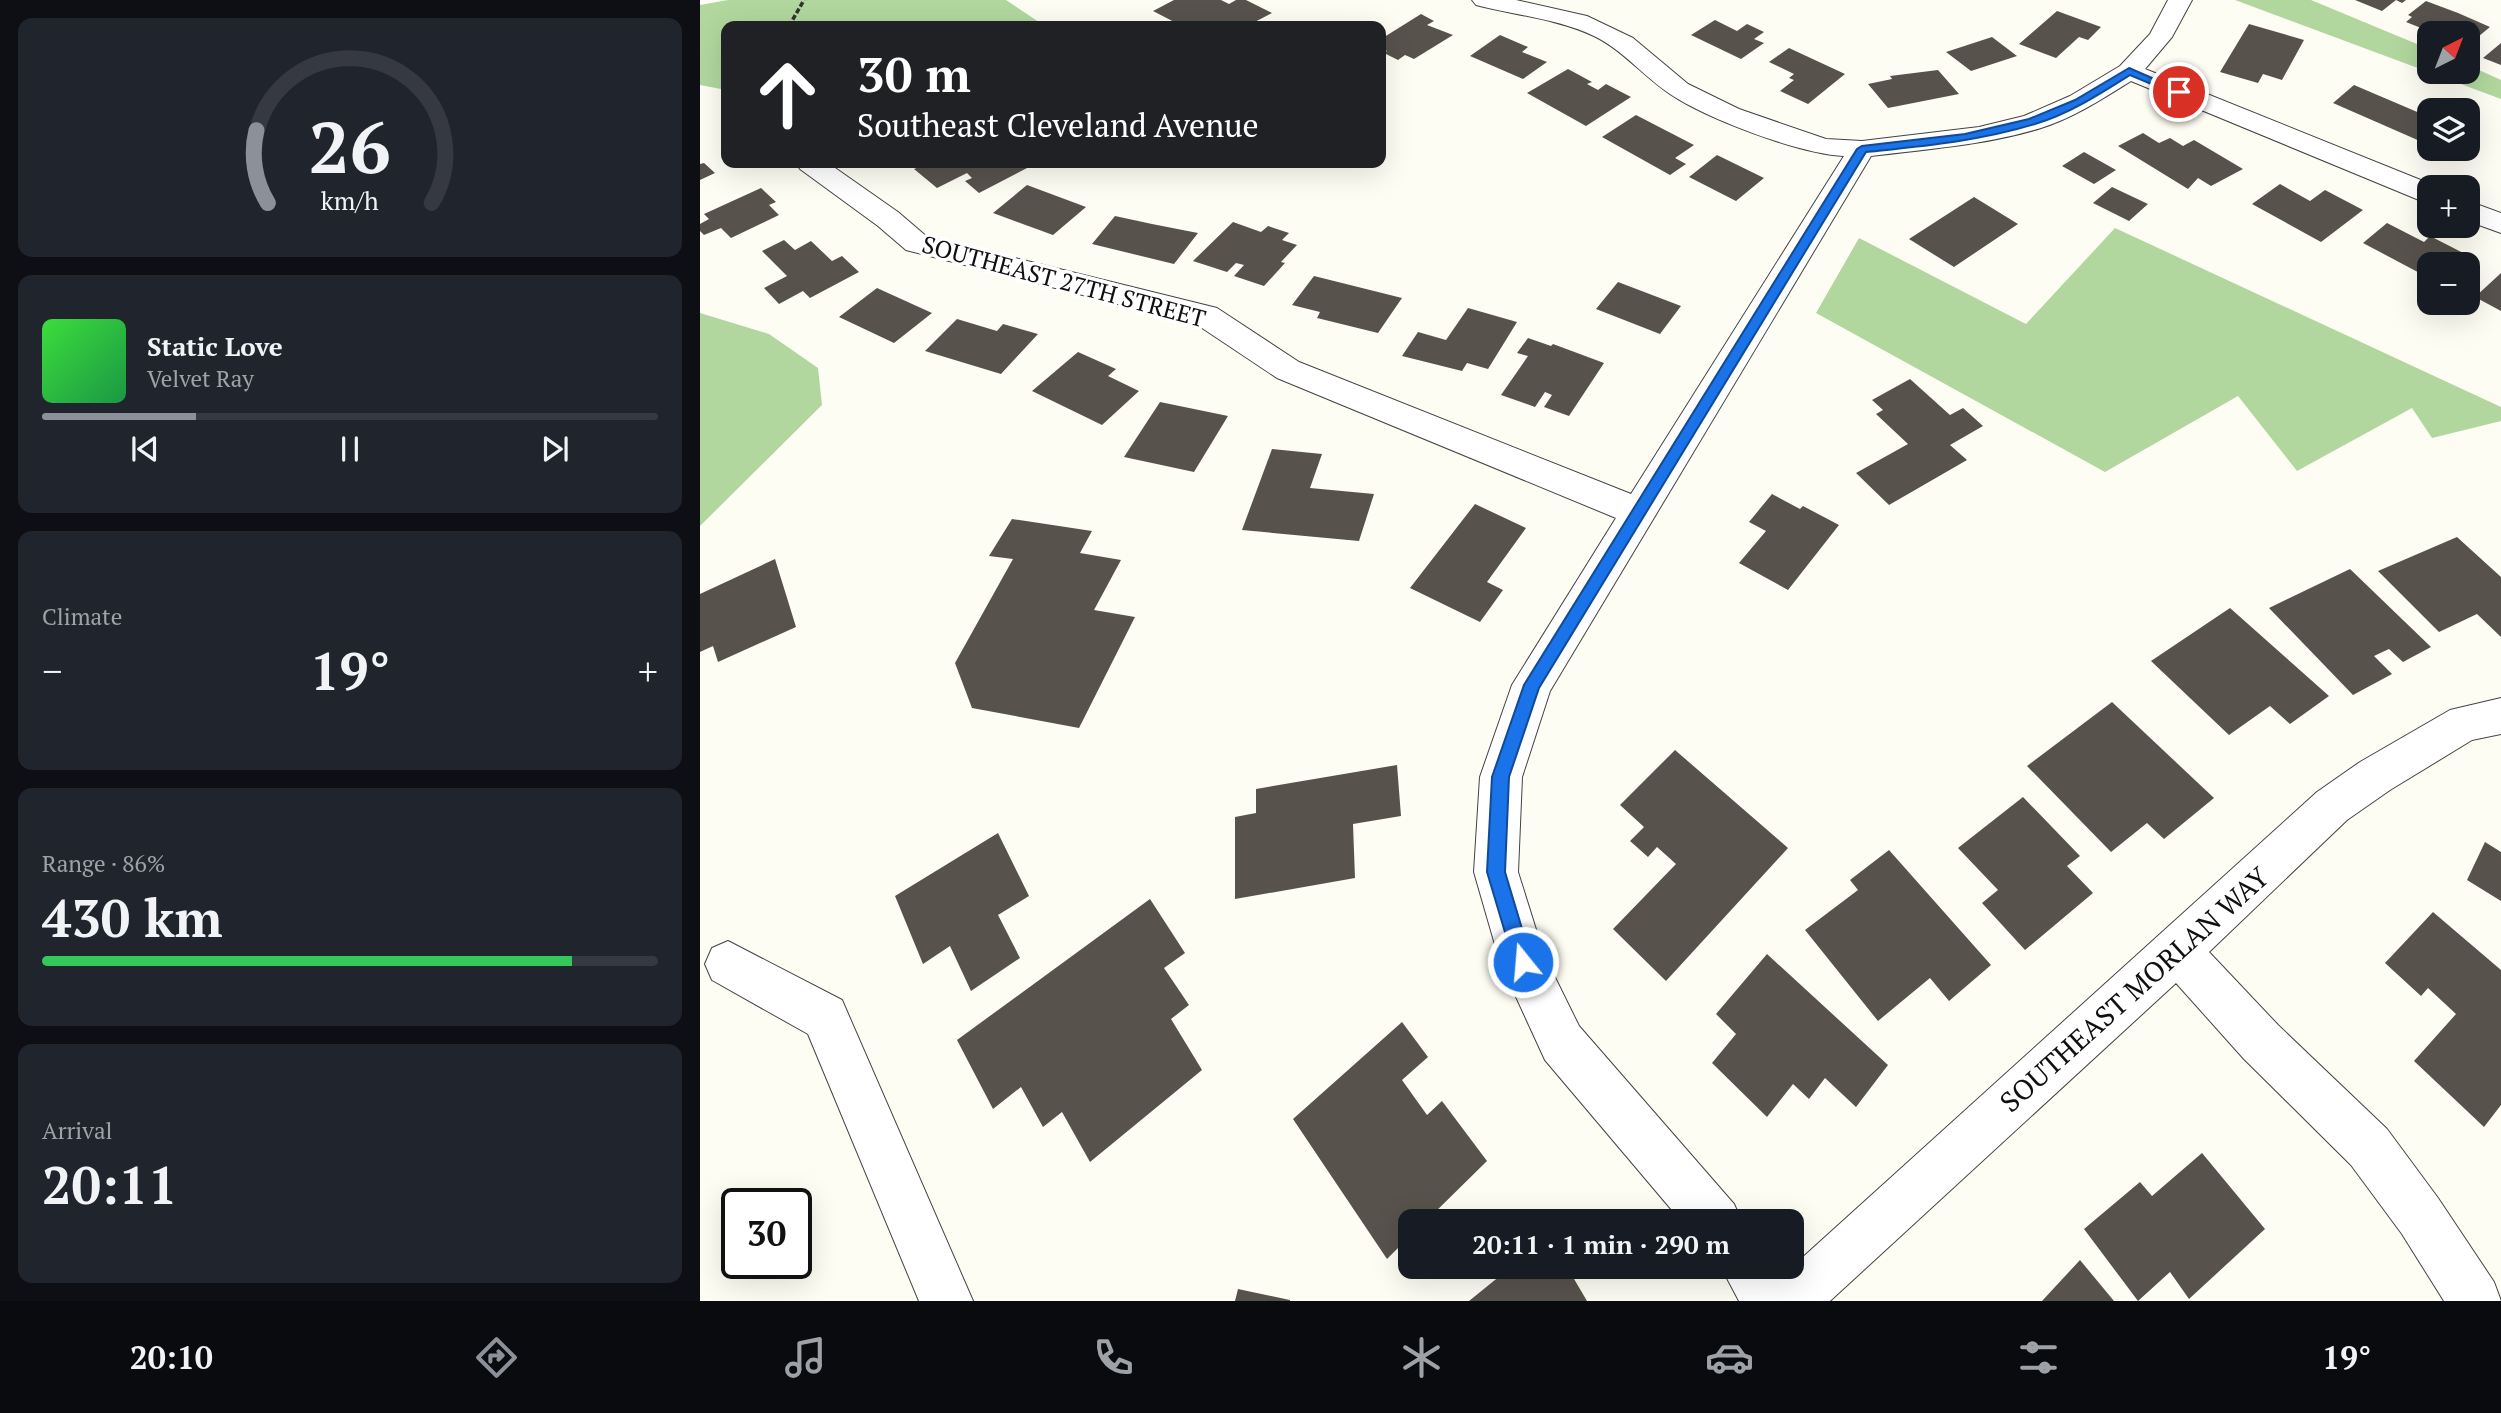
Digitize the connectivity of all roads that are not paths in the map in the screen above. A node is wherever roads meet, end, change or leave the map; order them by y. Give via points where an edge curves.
1 (1484, 0) edge
2 (2180, 0) edge
3 (2129, 71) junction
4 (1862, 149) junction
5 (817, 168) edge
6 (2417, 189) edge
7 (2480, 215) edge
8 (2501, 223) edge
9 (1638, 512) junction
10 (2501, 716) edge
11 (2177, 951) junction
12 (728, 964) dead end
13 (1705, 1209) edge
14 (1755, 1279) edge
15 (946, 1301) edge
16 (1770, 1301) edge
17 (1791, 1301) edge
18 (2475, 1301) edge

1 - 4 street via 1604,31 1679,89 1730,115 1824,147
2 - 3 street via 2160,37
3 - 4 street via 2079,102 2033,122 1979,135
3 - 6 street
4 - 9 street
5 - 9 street, SOUTHEAST 27TH STREET via 916,243 1206,316 1289,370
7 - 8 street
9 - 13 street via 1532,685 1501,777 1496,872 1523,962 1562,1043
10 - 11 street, SOUTHEAST MORLAN WAY via 2464,723 2332,806
11 - 17 street, SOUTHEAST MORLAN WAY
11 - 18 street via 2261,1042 2369,1147
12 - 15 street via 825,1017
14 - 16 street

